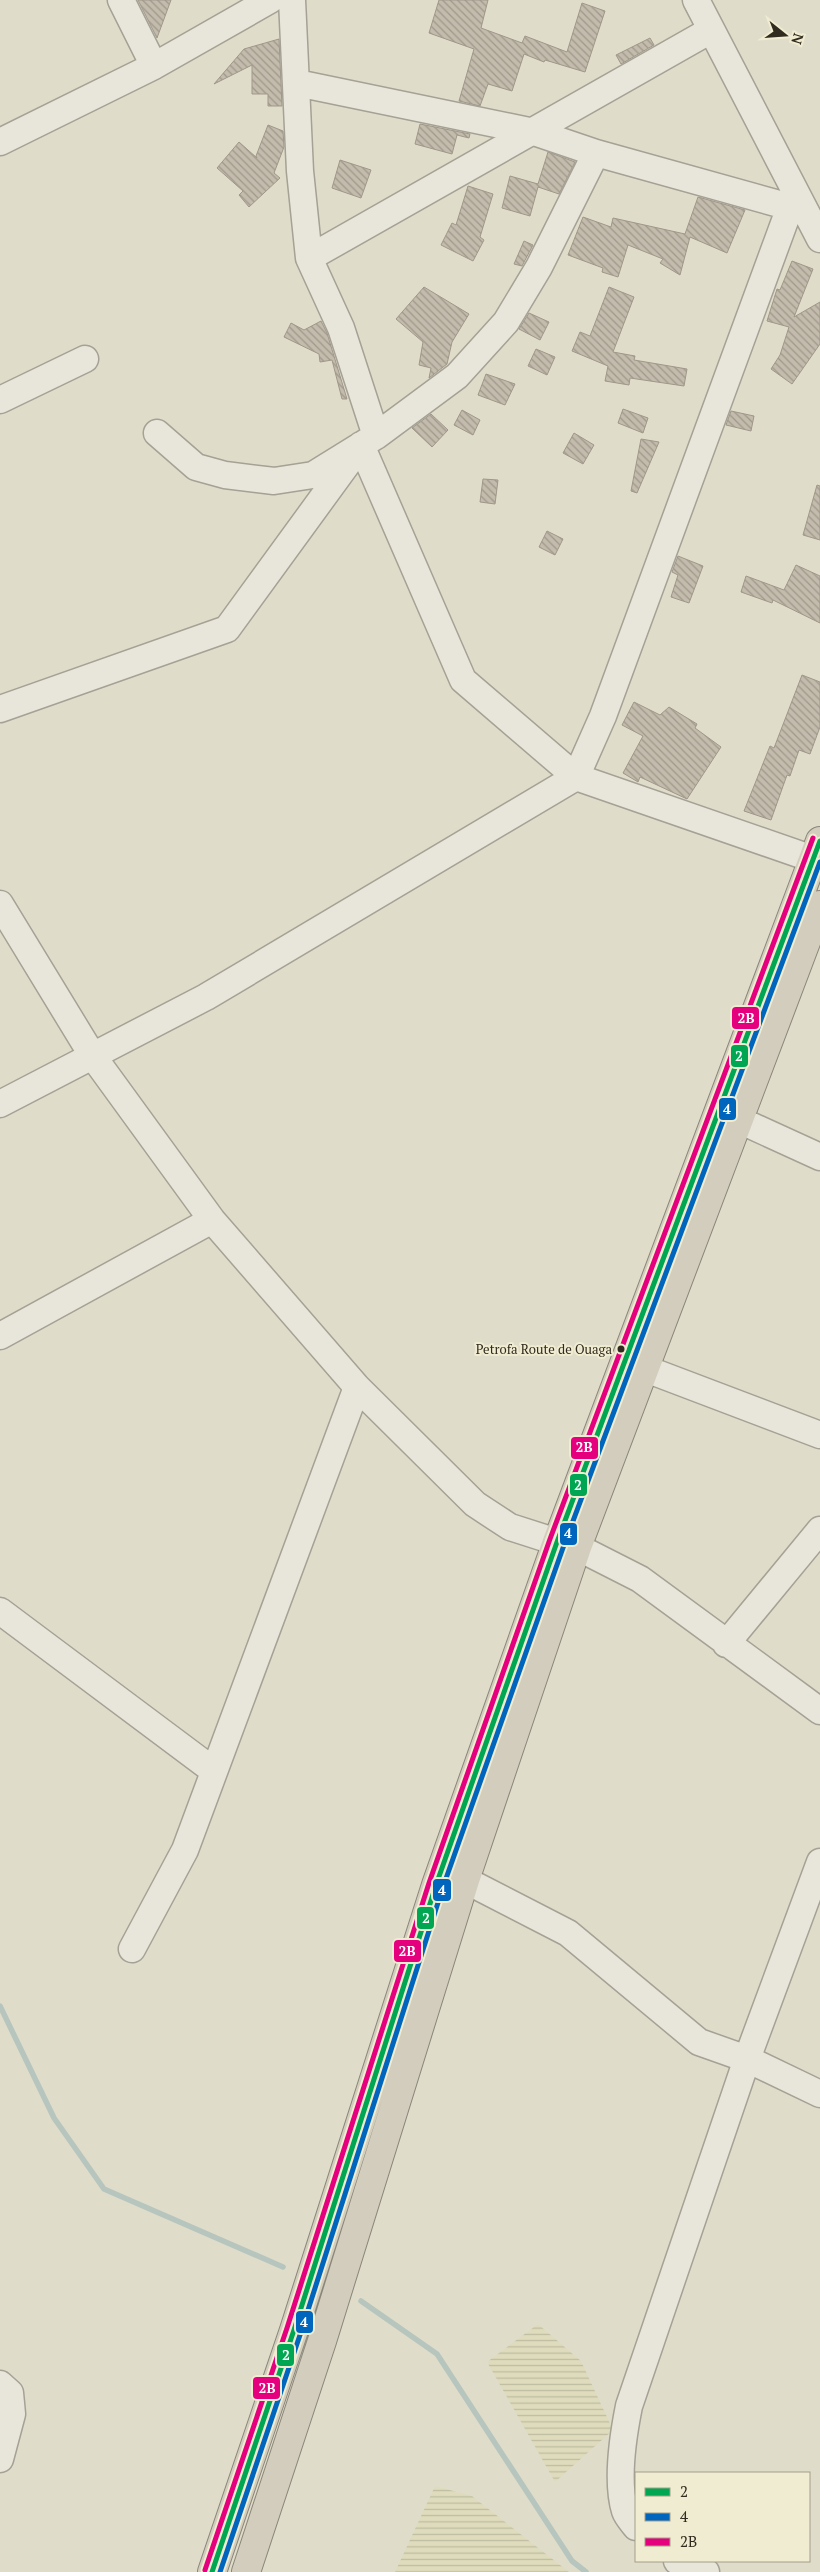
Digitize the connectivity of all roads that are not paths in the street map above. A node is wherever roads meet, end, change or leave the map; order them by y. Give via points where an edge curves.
1 (121, 0) edge
2 (270, 0) edge
3 (292, 0) edge
4 (696, 0) edge
5 (711, 30) junction
6 (154, 66) junction
7 (297, 83) junction
8 (534, 132) junction
9 (0, 142) edge
10 (596, 153) junction
11 (796, 206) junction
12 (820, 239) edge
13 (309, 258) junction
14 (85, 359) dead end
15 (0, 400) edge
16 (157, 433) dead end
17 (368, 440) junction
18 (0, 709) edge
19 (576, 777) junction
20 (817, 850) edge
21 (0, 904) edge
22 (820, 907) edge
23 (92, 1054) junction
24 (0, 1104) edge
25 (739, 1120) junction
26 (820, 1157) edge
27 (212, 1220) junction
28 (0, 1336) edge
29 (646, 1369) junction
30 (357, 1387) junction
31 (612, 1426) junction
32 (820, 1436) edge
33 (820, 1530) edge
34 (567, 1545) junction
35 (0, 1610) edge
36 (726, 1644) junction
37 (820, 1711) edge
38 (214, 1771) junction
39 (820, 1862) edge
40 (465, 1880) junction
41 (132, 1949) dead end
42 (747, 2060) junction
43 (820, 2094) edge
44 (0, 2384) edge
45 (0, 2459) edge
46 (635, 2527) edge
47 (680, 2562) edge
48 (212, 2572) edge
49 (246, 2572) edge
50 (706, 2572) edge

1 - 6 street
2 - 6 street
3 - 7 street
4 - 5 street
5 - 8 street
5 - 11 street
6 - 9 street
7 - 8 street
7 - 13 street via 300,170
8 - 10 street
8 - 13 street
10 - 11 street
10 - 17 street via 539,267 506,322 457,376
11 - 12 street
11 - 19 street via 607,707
13 - 17 street via 341,328
14 - 15 street
16 - 17 street via 196,467 225,475 274,481 313,475
17 - 18 street via 227,629
17 - 19 street via 463,680
19 - 20 street
19 - 23 street via 206,996
20 - 31 highway
21 - 23 street
22 - 25 highway
23 - 24 street
23 - 27 street
25 - 26 street
25 - 29 highway
27 - 28 street
27 - 30 street
29 - 31 highway
29 - 32 street
30 - 34 street via 475,1504 510,1527
30 - 38 street
31 - 34 highway
33 - 36 street
34 - 36 street via 640,1579
34 - 40 highway
34 - 48 highway via 436,1885 298,2320
35 - 38 street
36 - 37 street
38 - 41 street via 185,1850
39 - 42 street
40 - 42 street via 568,1933 700,2042
40 - 49 highway via 322,2341
42 - 43 street
42 - 46 street via 629,2406 622,2442 622,2490 625,2512
44 - 45 street via 10,2393 12,2414
47 - 50 street

